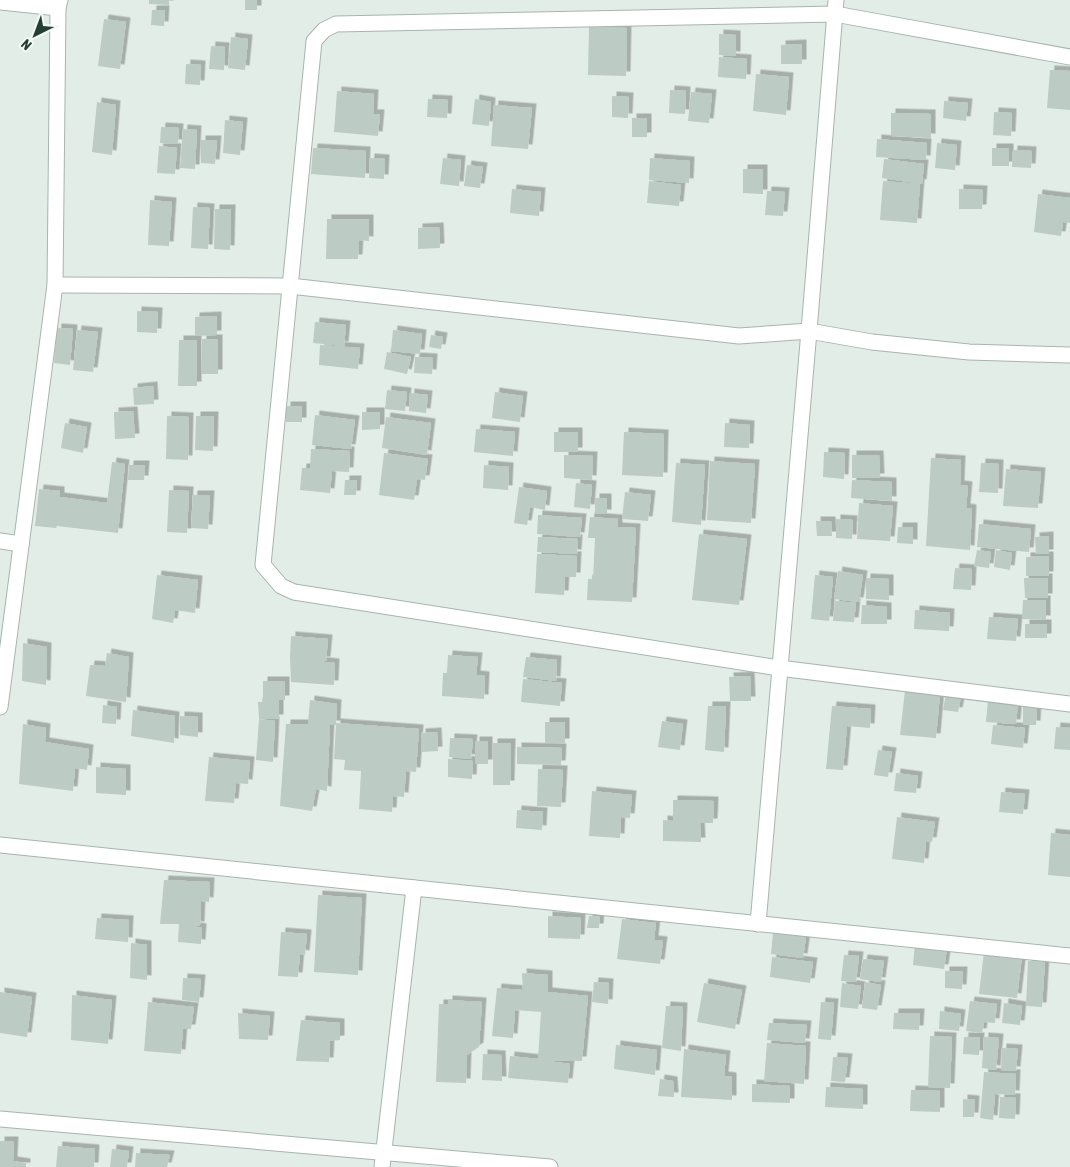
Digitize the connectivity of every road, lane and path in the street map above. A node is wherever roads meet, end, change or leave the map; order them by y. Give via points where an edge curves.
1 (0, 2) edge
2 (59, 4) edge
3 (835, 7) edge
4 (1070, 57) edge
5 (54, 285) junction
6 (290, 286) junction
7 (809, 331) junction
8 (1070, 355) edge
9 (0, 541) edge
10 (21, 544) junction
11 (779, 668) junction
12 (1070, 704) edge
13 (0, 707) edge
14 (0, 845) edge
15 (414, 888) junction
16 (758, 924) junction
17 (1070, 956) edge
18 (0, 1119) edge
19 (383, 1152) junction
20 (382, 1167) edge
21 (550, 1167) edge

1 - 2 street
2 - 5 street
3 - 4 street
3 - 6 street via 336,24 324,30 314,41
3 - 7 street
5 - 6 street
5 - 10 street
6 - 7 street via 739,336
6 - 11 street via 263,565 281,586 294,592
7 - 8 street via 872,342 970,352
7 - 11 street
9 - 10 street
10 - 13 street
11 - 12 street
11 - 16 street
14 - 15 street
15 - 16 street
15 - 19 street
16 - 17 street
18 - 19 street
19 - 20 street
19 - 21 street

